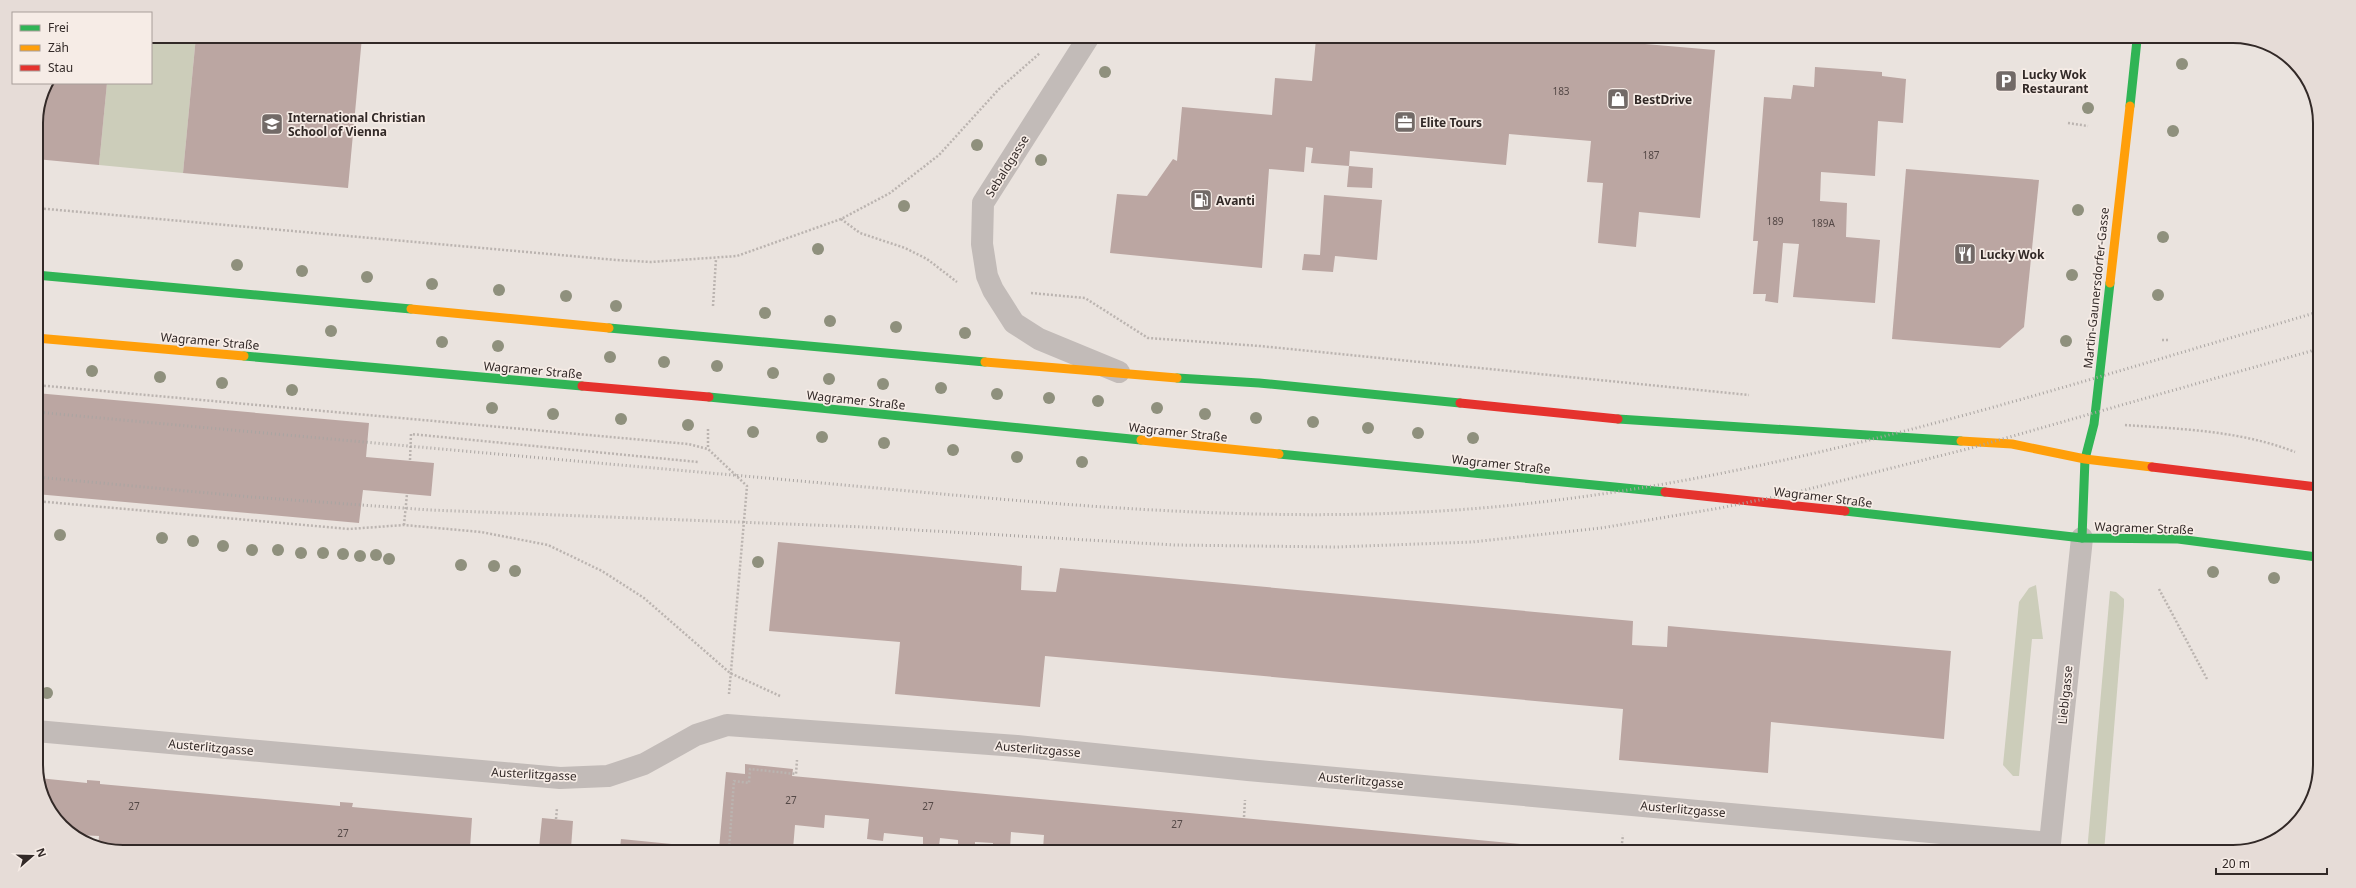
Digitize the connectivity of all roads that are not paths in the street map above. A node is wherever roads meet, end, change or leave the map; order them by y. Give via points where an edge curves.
1 (1085, 43) edge
2 (2137, 43) edge
3 (43, 276) edge
4 (43, 339) edge
5 (1125, 375) junction
6 (2085, 459) junction
7 (2313, 486) edge
8 (2082, 538) junction
9 (2313, 556) edge
10 (43, 732) edge
11 (2028, 845) edge
12 (2049, 845) edge

1 - 5 street, Sebaldgasse via 983,204 982,244 987,276 1014,323 1039,339
2 - 6 main road, Martin-Gaunersdorfer-Gasse via 2094,424
3 - 5 main road
4 - 8 main road, Wagramer Straße via 706,397 1797,505
5 - 6 main road via 1259,383 1638,421 2012,444
6 - 7 main road
6 - 8 main road, Martin-Gaunersdorfer-Gasse
8 - 9 main road, Wagramer Straße via 2178,539
8 - 12 street, Lieblgasse
10 - 11 street, Austerlitzgasse via 560,778 608,776 644,764 696,734 727,725 1017,746

